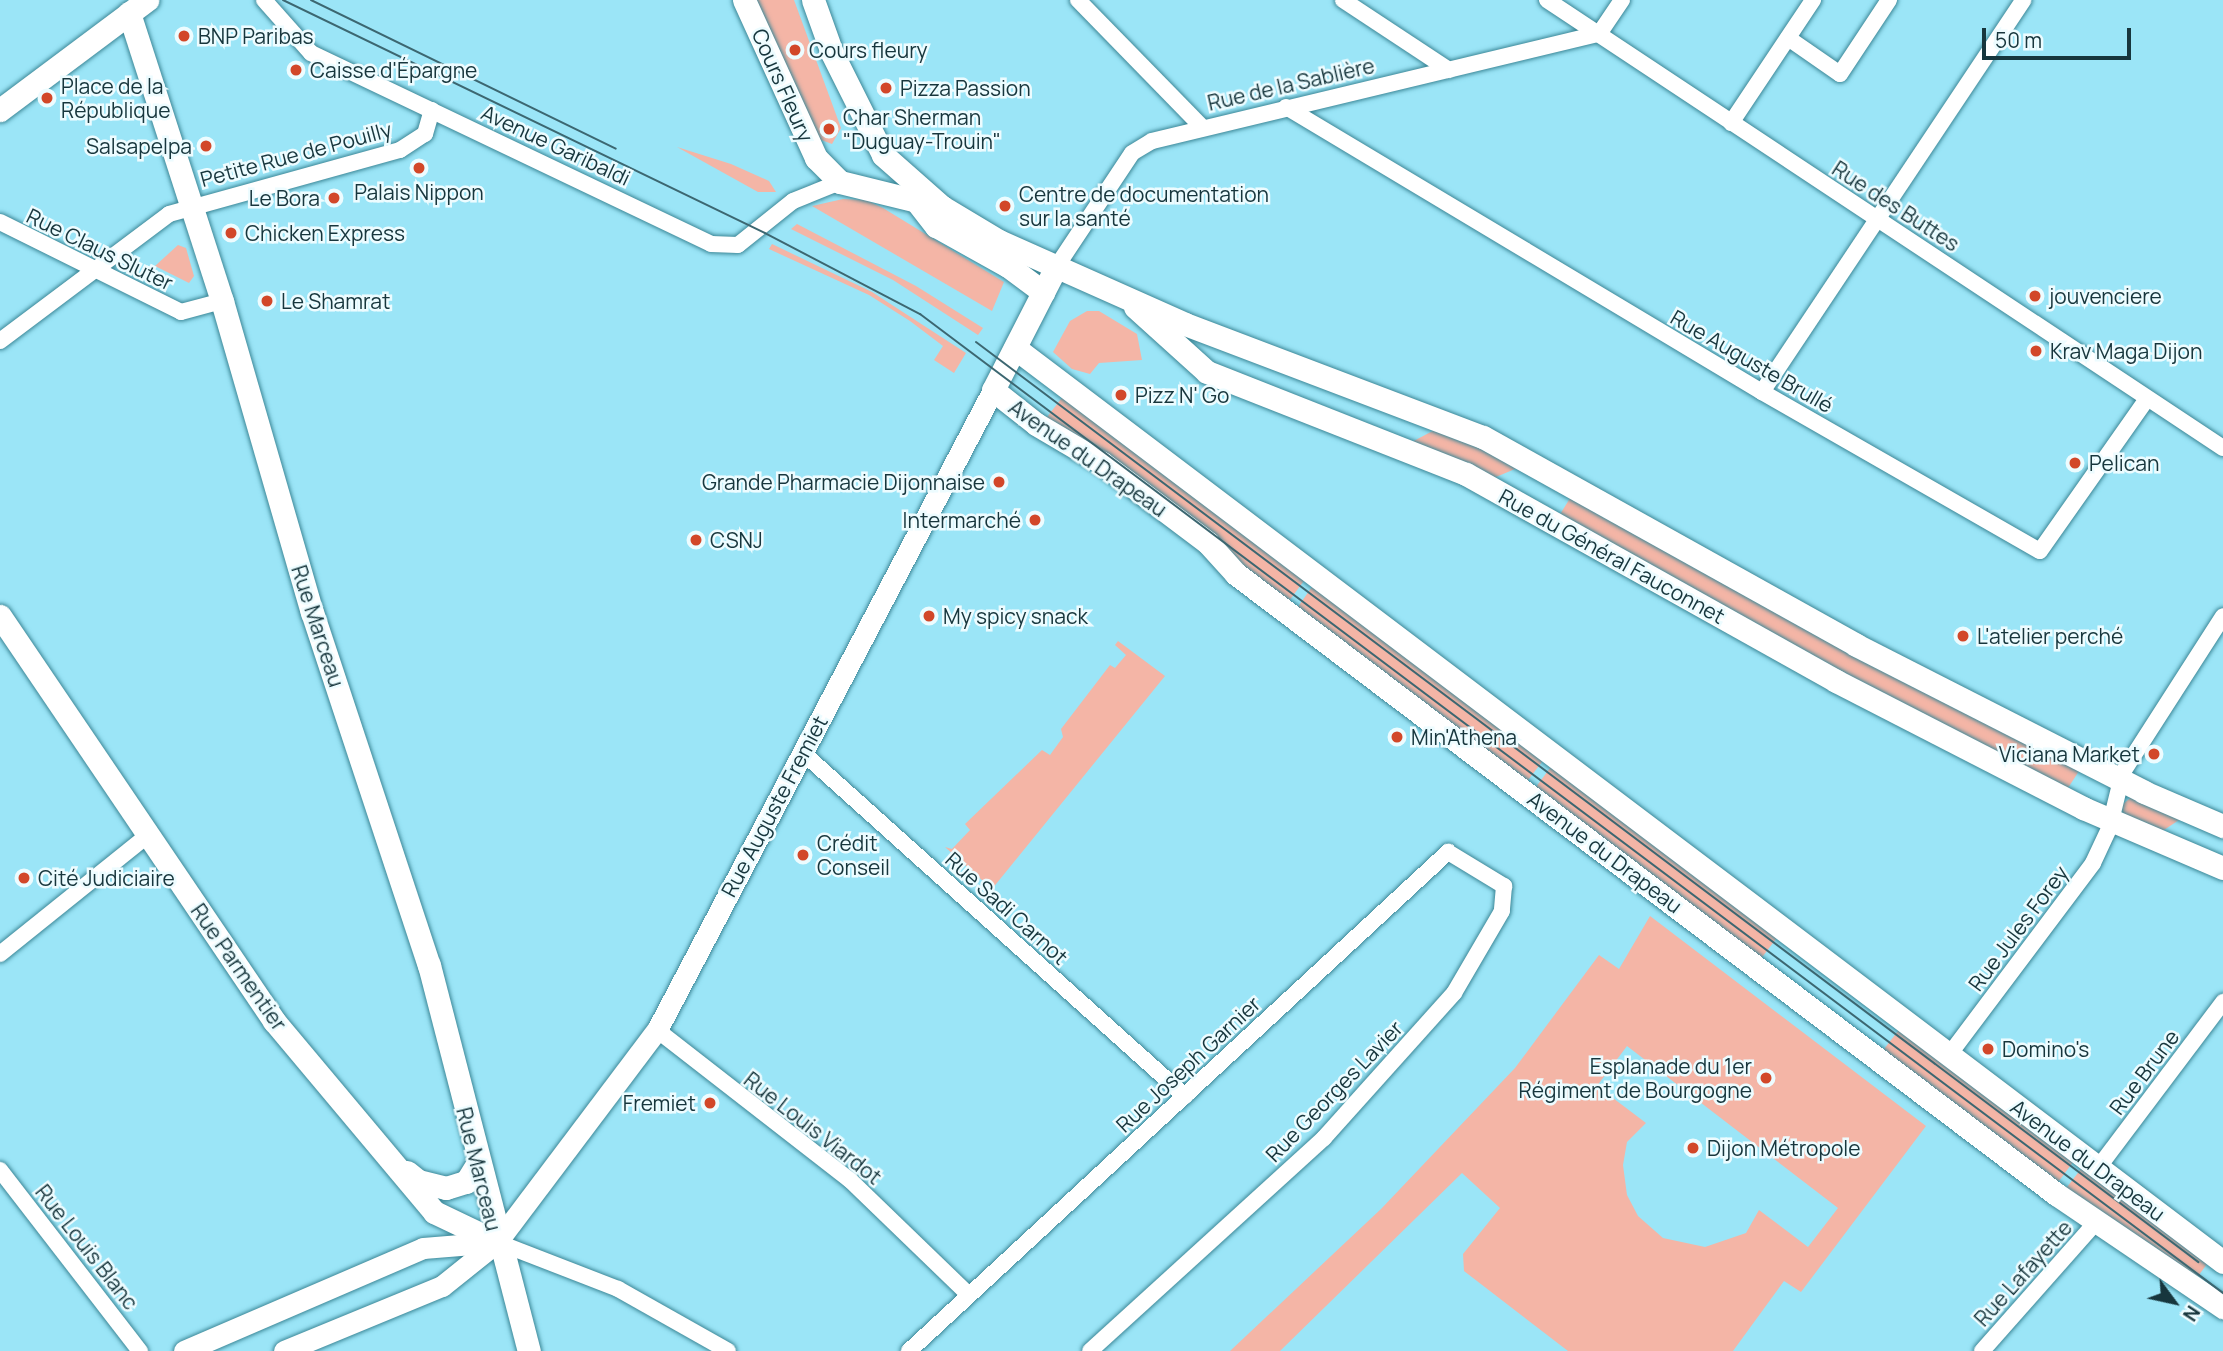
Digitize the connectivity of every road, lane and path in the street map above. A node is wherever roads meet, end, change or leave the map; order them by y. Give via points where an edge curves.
1 (264, 0) edge
2 (744, 0) edge
3 (813, 0) edge
4 (1079, 0) edge
5 (1343, 0) edge
6 (1547, 0) edge
7 (1622, 0) edge
8 (1813, 0) edge
9 (1889, 0) edge
10 (2023, 0) edge
11 (138, 7) edge
12 (1599, 34) junction
13 (1788, 38) junction
14 (1448, 70) junction
15 (1286, 107) junction
16 (0, 110) edge
17 (432, 110) junction
18 (1731, 124) junction
19 (1201, 126) junction
20 (883, 155) junction
21 (848, 183) junction
22 (917, 202) junction
23 (191, 204) junction
24 (942, 207) junction
25 (1877, 219) junction
26 (0, 222) edge
27 (1055, 269) junction
28 (92, 270) junction
29 (1043, 292) junction
30 (1121, 293) junction
31 (222, 301) junction
32 (0, 341) edge
33 (1015, 348) junction
34 (993, 390) junction
35 (1762, 392) junction
36 (2147, 399) junction
37 (2223, 448) edge
38 (0, 616) edge
39 (2223, 616) edge
40 (802, 752) junction
41 (2119, 779) junction
42 (2110, 820) junction
43 (2223, 827) edge
44 (148, 835) junction
45 (2223, 868) edge
46 (1504, 886) joint
47 (0, 954) edge
48 (2223, 1002) edge
49 (657, 1030) junction
50 (1949, 1055) junction
51 (1185, 1096) junction
52 (478, 1163) junction
53 (398, 1164) junction
54 (2098, 1168) junction
55 (0, 1170) edge
56 (2096, 1222) junction
57 (497, 1242) junction
58 (2223, 1262) edge
59 (969, 1295) junction
60 (2223, 1307) edge
61 (140, 1351) edge
62 (184, 1351) edge
63 (284, 1351) edge
64 (528, 1351) edge
65 (728, 1351) edge
66 (909, 1351) edge
67 (1090, 1351) edge
68 (1982, 1351) edge

1 - 17 street, Avenue Garibaldi via 311,52
2 - 21 main road, Cours Fleury via 816,158
3 - 20 main road via 832,53
4 - 19 street
5 - 14 street
6 - 12 street, Rue des Buttes
7 - 12 street
8 - 13 street
9 - 13 street via 1840,74
10 - 25 street
11 - 16 main road
11 - 23 main road, Rue Marceau
12 - 14 street, Rue de la Sablière
12 - 18 street, Rue des Buttes
13 - 18 street
14 - 15 street, Rue de la Sablière
15 - 19 street, Rue de la Sablière
15 - 35 street, Rue Auguste Brullé
17 - 21 street, Avenue Garibaldi via 711,244 738,244 793,201
17 - 23 street, Petite Rue de Pouilly via 425,134 400,150
18 - 25 street, Rue des Buttes
19 - 27 street, Rue de la Sablière via 1152,141 1132,153
20 - 21 main road
20 - 24 main road
21 - 22 main road, Cours Fleury
22 - 24 main road, Cours Fleury
22 - 29 main road via 936,226 1008,266
23 - 28 street, Petite Rue de Pouilly via 169,214
23 - 31 main road, Rue Marceau
24 - 27 main road, Rue du Général Fauconnet
25 - 35 street
25 - 36 street, Rue des Buttes
26 - 28 street, Rue Claus Sluter
27 - 29 main road, Rue Auguste Fremiet
27 - 30 main road, Rue du Général Fauconnet
28 - 31 street, Rue Claus Sluter via 181,312
28 - 32 street, Petite Rue de Pouilly
29 - 33 main road, Rue Auguste Fremiet
30 - 41 main road, Rue du Général Fauconnet via 1185,324 1483,437 1856,645
30 - 42 main road, Rue du Général Fauconnet via 1207,372 1466,474 1836,681
31 - 52 main road, Rue Marceau via 312,612 429,965
33 - 34 main road, Rue Auguste Fremiet
33 - 50 main road, Avenue du Drapeau
34 - 40 street, Rue Auguste Fremiet
34 - 56 main road, Avenue du Drapeau via 1036,424 1092,455 1208,543 1236,574
35 - 36 street, Rue Auguste Brullé via 2040,551
36 - 37 street, Rue des Buttes
38 - 44 main road, Rue Parmentier
39 - 41 street
40 - 49 street, Rue Auguste Fremiet
40 - 51 street, Rue Sadi Carnot
41 - 42 street
41 - 43 main road, Rue du Général Fauconnet
42 - 45 main road, Rue du Général Fauconnet
42 - 50 street, Rue Jules Forey via 2093,863
44 - 47 street
44 - 53 main road, Rue Parmentier via 274,1021
46 - 51 street, Rue Joseph Garnier via 1447,852
46 - 67 street, Rue Georges Lavier via 1502,911 1445,1004 1324,1138
48 - 54 street, Rue Brune
49 - 57 street, Rue Auguste Fremiet
49 - 59 street, Rue Louis Viardot via 850,1180
50 - 54 main road, Avenue du Drapeau
51 - 59 street, Rue Joseph Garnier
52 - 53 main road via 466,1182 446,1188 418,1181
52 - 57 main road, Rue Marceau
53 - 57 main road, Rue Parmentier via 434,1212
54 - 58 main road, Avenue du Drapeau
55 - 61 street, Rue Louis Blanc
56 - 60 main road, Avenue du Drapeau via 2118,1232
56 - 68 street, Rue Lafayette
57 - 62 street via 423,1248
57 - 63 street, Rue Auguste Fremiet via 442,1286
57 - 64 main road, Rue Marceau
57 - 65 street via 618,1289
59 - 66 street, Rue Joseph Garnier

